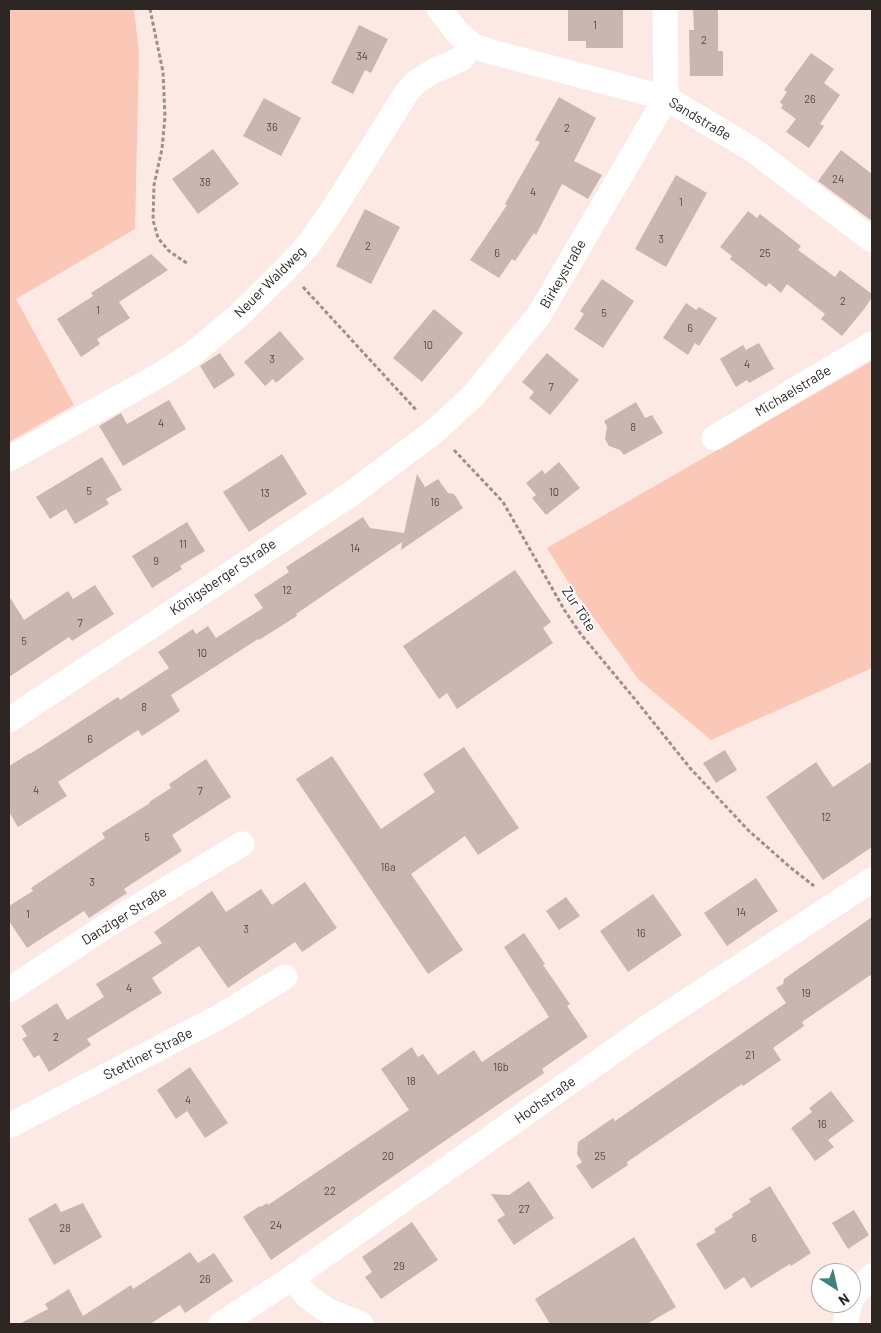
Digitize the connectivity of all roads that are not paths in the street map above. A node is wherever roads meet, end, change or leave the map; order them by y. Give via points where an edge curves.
1 (439, 9) edge
2 (665, 9) edge
3 (472, 45) junction
4 (666, 98) junction
5 (872, 240) edge
6 (872, 344) edge
7 (435, 431) joint
8 (714, 438) dead end
9 (9, 459) edge
10 (9, 720) edge
11 (242, 844) dead end
12 (866, 885) edge
13 (285, 977) dead end
14 (9, 990) edge
15 (9, 1126) edge
16 (872, 1276) edge
17 (292, 1278) junction
18 (861, 1288) edge
19 (221, 1324) edge
20 (361, 1324) edge

1 - 3 street
2 - 4 street
3 - 4 street, Sandstraße
3 - 9 street, Neuer Waldweg via 461,59 432,72 407,92 309,244 238,316 191,355 158,376
4 - 5 street, Sandstraße via 753,150
4 - 7 street, Birkeystraße via 539,315 473,396
6 - 8 street, Michaelstraße
7 - 10 street, Königsberger Straße via 350,494
11 - 14 street, Danziger Straße via 114,921
12 - 17 street, Hochstraße via 648,1027
13 - 15 street, Stettiner Straße via 219,1017
16 - 18 street
17 - 19 street, Hochstraße
17 - 20 street via 307,1296 328,1311

